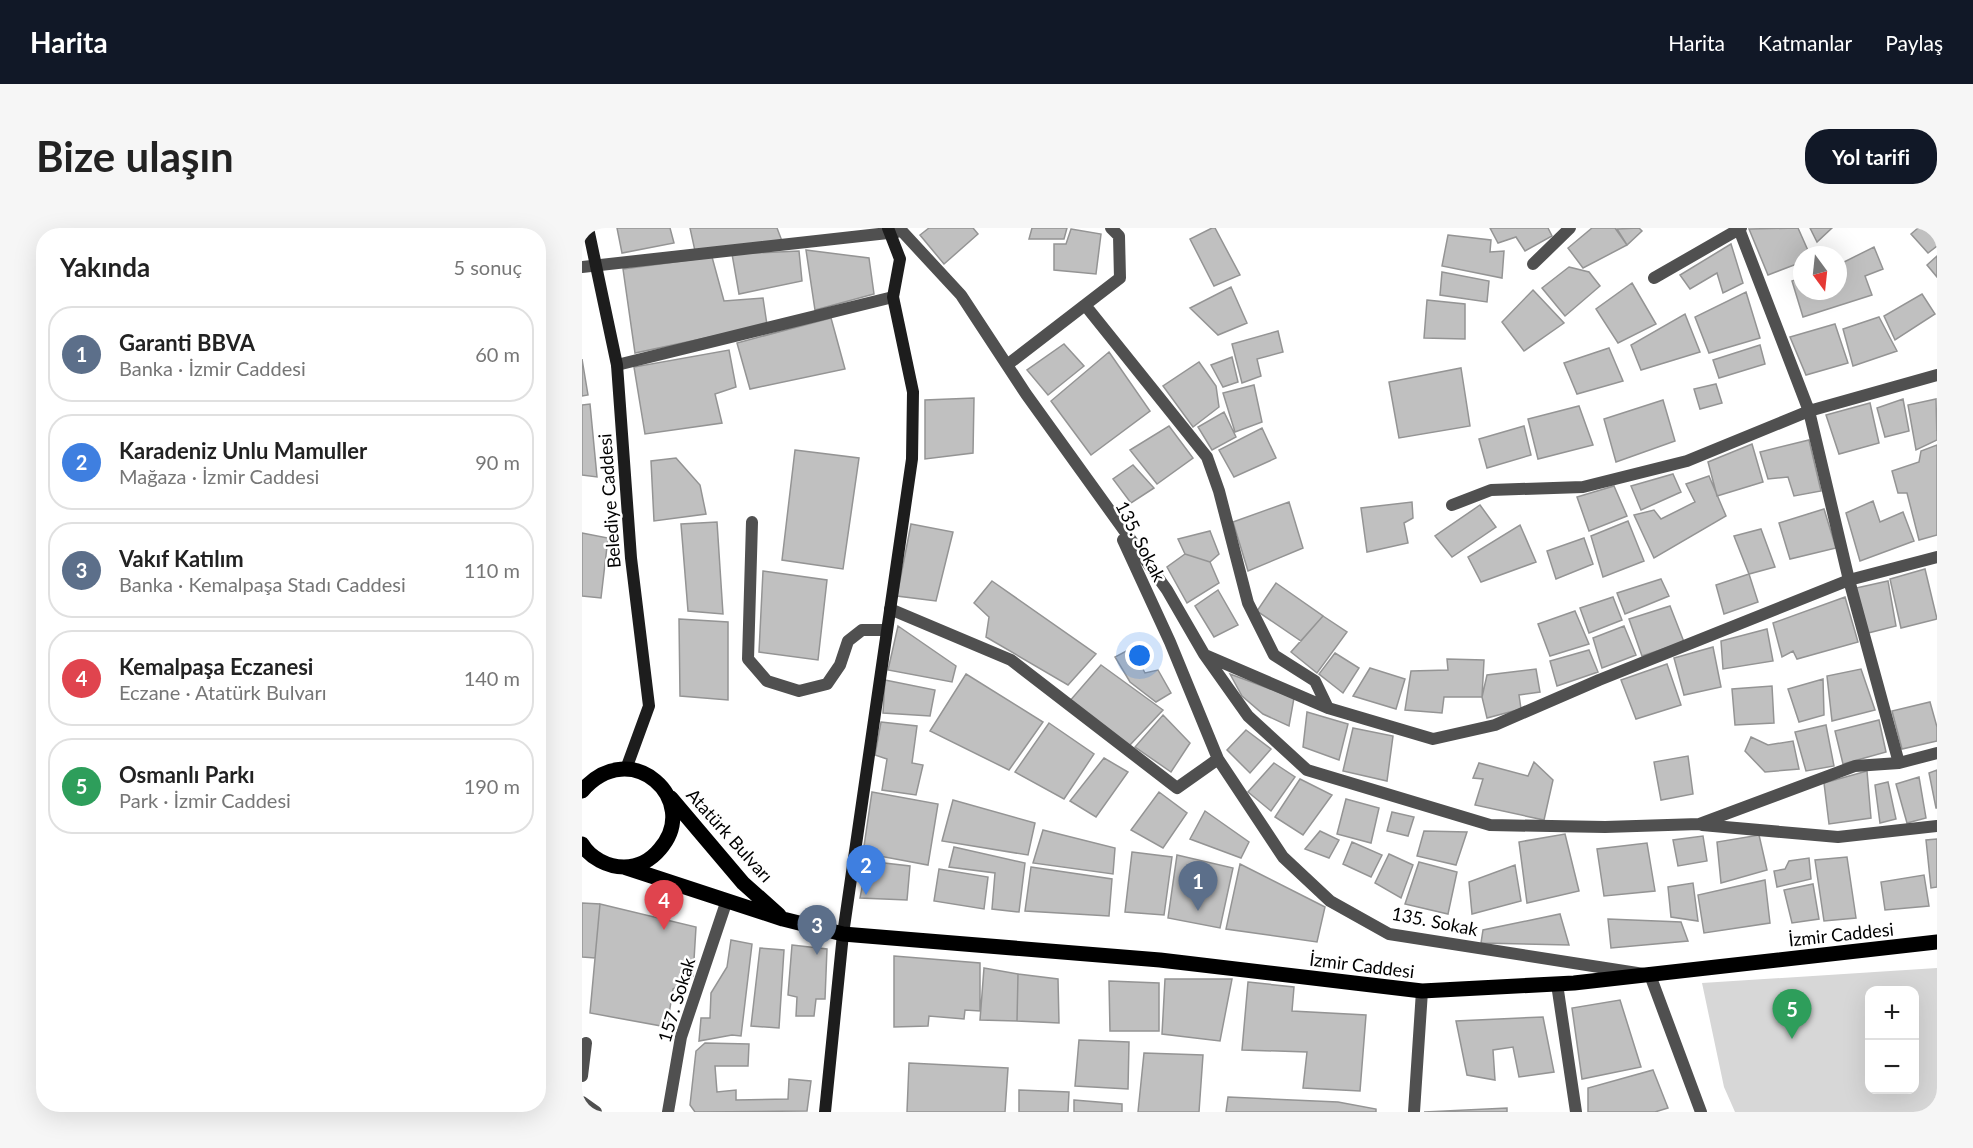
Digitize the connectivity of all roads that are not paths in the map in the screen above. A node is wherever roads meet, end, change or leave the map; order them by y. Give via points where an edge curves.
1 (588, 228) edge
2 (1111, 228) edge
3 (1570, 228) edge
4 (1740, 228) edge
5 (894, 230) edge
6 (1533, 264) dead end
7 (596, 266) junction
8 (582, 267) edge
9 (1654, 278) dead end
10 (893, 297) junction
11 (1085, 305) junction
12 (617, 365) junction
13 (1007, 365) junction
14 (1937, 375) edge
15 (1809, 411) junction
16 (1097, 494) junction
17 (1452, 505) dead end
18 (752, 522) dead end
19 (1937, 557) edge
20 (1849, 580) junction
21 (890, 609) junction
22 (887, 630) junction
23 (1204, 654) junction
24 (1328, 708) junction
25 (1937, 753) edge
26 (1218, 759) junction
27 (1899, 763) junction
28 (626, 769) junction
29 (659, 784) junction
30 (585, 785) edge
31 (1699, 824) junction
32 (1937, 826) edge
33 (582, 844) edge
34 (589, 858) edge
35 (624, 867) junction
36 (727, 900) junction
37 (783, 919) junction
38 (843, 934) junction
39 (1937, 942) edge
40 (1650, 975) junction
41 (1557, 984) junction
42 (1422, 992) junction
43 (586, 1043) dead end
44 (582, 1076) edge
45 (582, 1102) edge
46 (596, 1112) edge
47 (668, 1112) edge
48 (825, 1112) edge
49 (1414, 1112) edge
50 (1576, 1112) edge
51 (1701, 1112) edge

1 - 7 main road, Belediye Caddesi
2 - 11 street via 1119,236 1120,278
3 - 6 street
4 - 9 street
4 - 15 street
5 - 7 street
5 - 10 main road via 900,259
5 - 13 street via 962,295
7 - 8 street
7 - 12 main road, Belediye Caddesi
10 - 12 street
10 - 21 main road via 913,392 912,459
11 - 13 street
11 - 24 street via 1208,457 1248,603 1274,655 1315,681
12 - 28 main road, Belediye Caddesi via 631,558 649,706
13 - 16 street
14 - 15 street
15 - 17 street via 1687,461 1583,487 1491,490
15 - 20 street
16 - 23 street via 1167,590
16 - 26 street, 135. Sokak via 1134,562
18 - 22 street via 748,658 767,681 799,692 827,684 840,665 848,641 862,630
19 - 20 street
20 - 24 street via 1495,725 1433,739
20 - 27 street
21 - 22 main road
21 - 26 street via 1011,660 1177,788
22 - 38 main road
23 - 24 street
23 - 31 street via 1248,716 1307,771 1490,825
25 - 27 street
26 - 40 street, 135. Sokak via 1283,857 1330,901 1389,934
27 - 31 street via 1855,766
28 - 29 main road via 644,773
28 - 30 main road via 608,772
29 - 35 main road via 673,813 665,844 640,864
29 - 37 main road, Atatürk Bulvarı via 743,883
31 - 32 street via 1838,837
33 - 34 main road
34 - 35 main road, Atatürk Bulvarı
35 - 36 main road, Atatürk Bulvarı
36 - 37 main road, Atatürk Bulvarı
36 - 47 street, 157. Sokak via 681,1037
37 - 38 main road, İzmir Caddesi
38 - 42 main road, İzmir Caddesi via 1160,960
38 - 48 main road
39 - 40 main road, İzmir Caddesi
40 - 41 main road, İzmir Caddesi
40 - 51 street
41 - 42 main road, İzmir Caddesi
41 - 50 street
42 - 49 street
43 - 44 street
45 - 46 street

